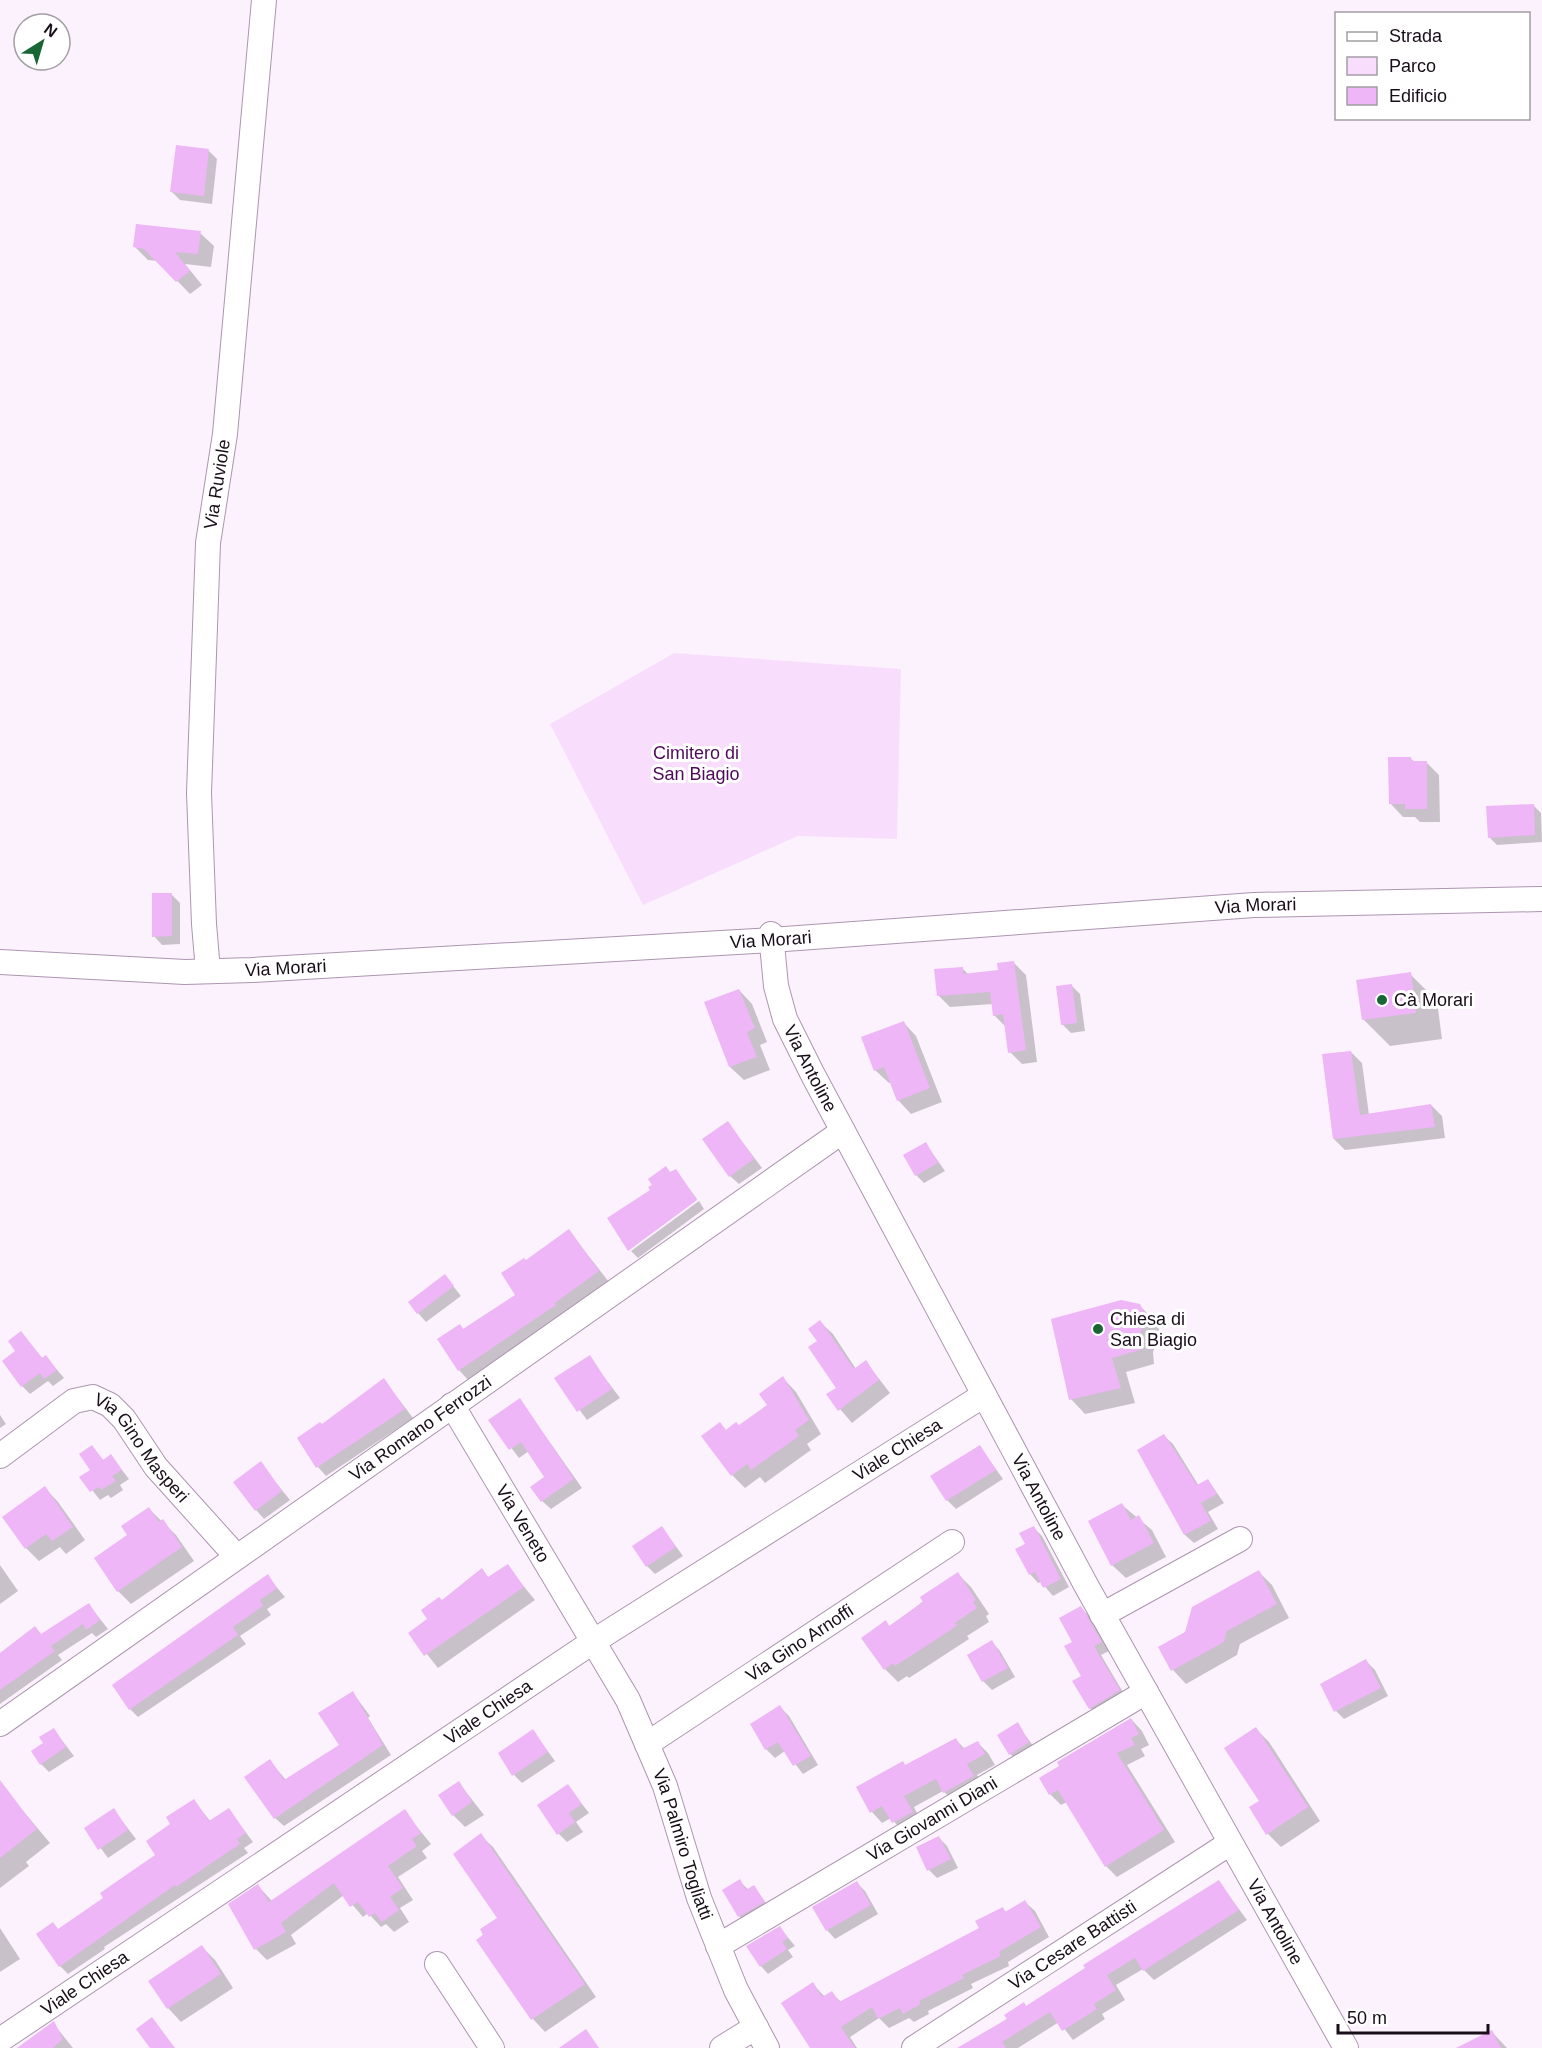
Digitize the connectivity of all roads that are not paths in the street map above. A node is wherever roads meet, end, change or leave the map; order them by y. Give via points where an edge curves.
1 (264, 0) edge
2 (1542, 899) edge
3 (771, 937) junction
4 (0, 962) edge
5 (208, 971) junction
6 (843, 1131) junction
7 (984, 1395) junction
8 (452, 1405) junction
9 (0, 1455) edge
10 (1240, 1539) dead end
11 (952, 1542) dead end
12 (237, 1557) junction
13 (1102, 1615) junction
14 (594, 1641) junction
15 (1146, 1692) junction
16 (0, 1724) edge
17 (647, 1744) junction
18 (1230, 1843) junction
19 (718, 1946) junction
20 (437, 1964) dead end
21 (756, 2027) junction
22 (0, 2040) edge
23 (492, 2048) edge
24 (722, 2048) edge
25 (767, 2048) edge
26 (914, 2048) edge
27 (1346, 2048) edge

1 - 5 street, Via Ruviole via 225,434 208,543 199,793
2 - 3 street, Via Morari via 1242,906
3 - 5 street, Via Morari
3 - 6 street, Via Antoline via 776,986 785,1019
4 - 5 street, Via Morari
6 - 7 street, Via Antoline
6 - 8 street, Via Romano Ferrozzi
7 - 13 street, Via Antoline
7 - 14 street, Viale Chiesa
8 - 12 street, Via Romano Ferrozzi
8 - 14 street, Via Veneto
9 - 12 street, Via Gino Masperi via 74,1401 93,1397 110,1405 124,1419 156,1467
10 - 13 street
11 - 17 street, Via Gino Arnoffi
12 - 16 street, Via Romano Ferrozzi
13 - 15 street, Via Antoline
14 - 17 street, Via Palmiro Togliatti via 628,1700
14 - 22 street, Viale Chiesa
15 - 18 street, Via Antoline
15 - 19 street, Via Giovanni Diani
17 - 19 street, Via Palmiro Togliatti via 665,1786
18 - 26 street, Via Cesare Battisti
18 - 27 street, Via Antoline
19 - 21 street, Via Palmiro Togliatti
20 - 23 street
21 - 24 street
21 - 25 street, Via Palmiro Togliatti

